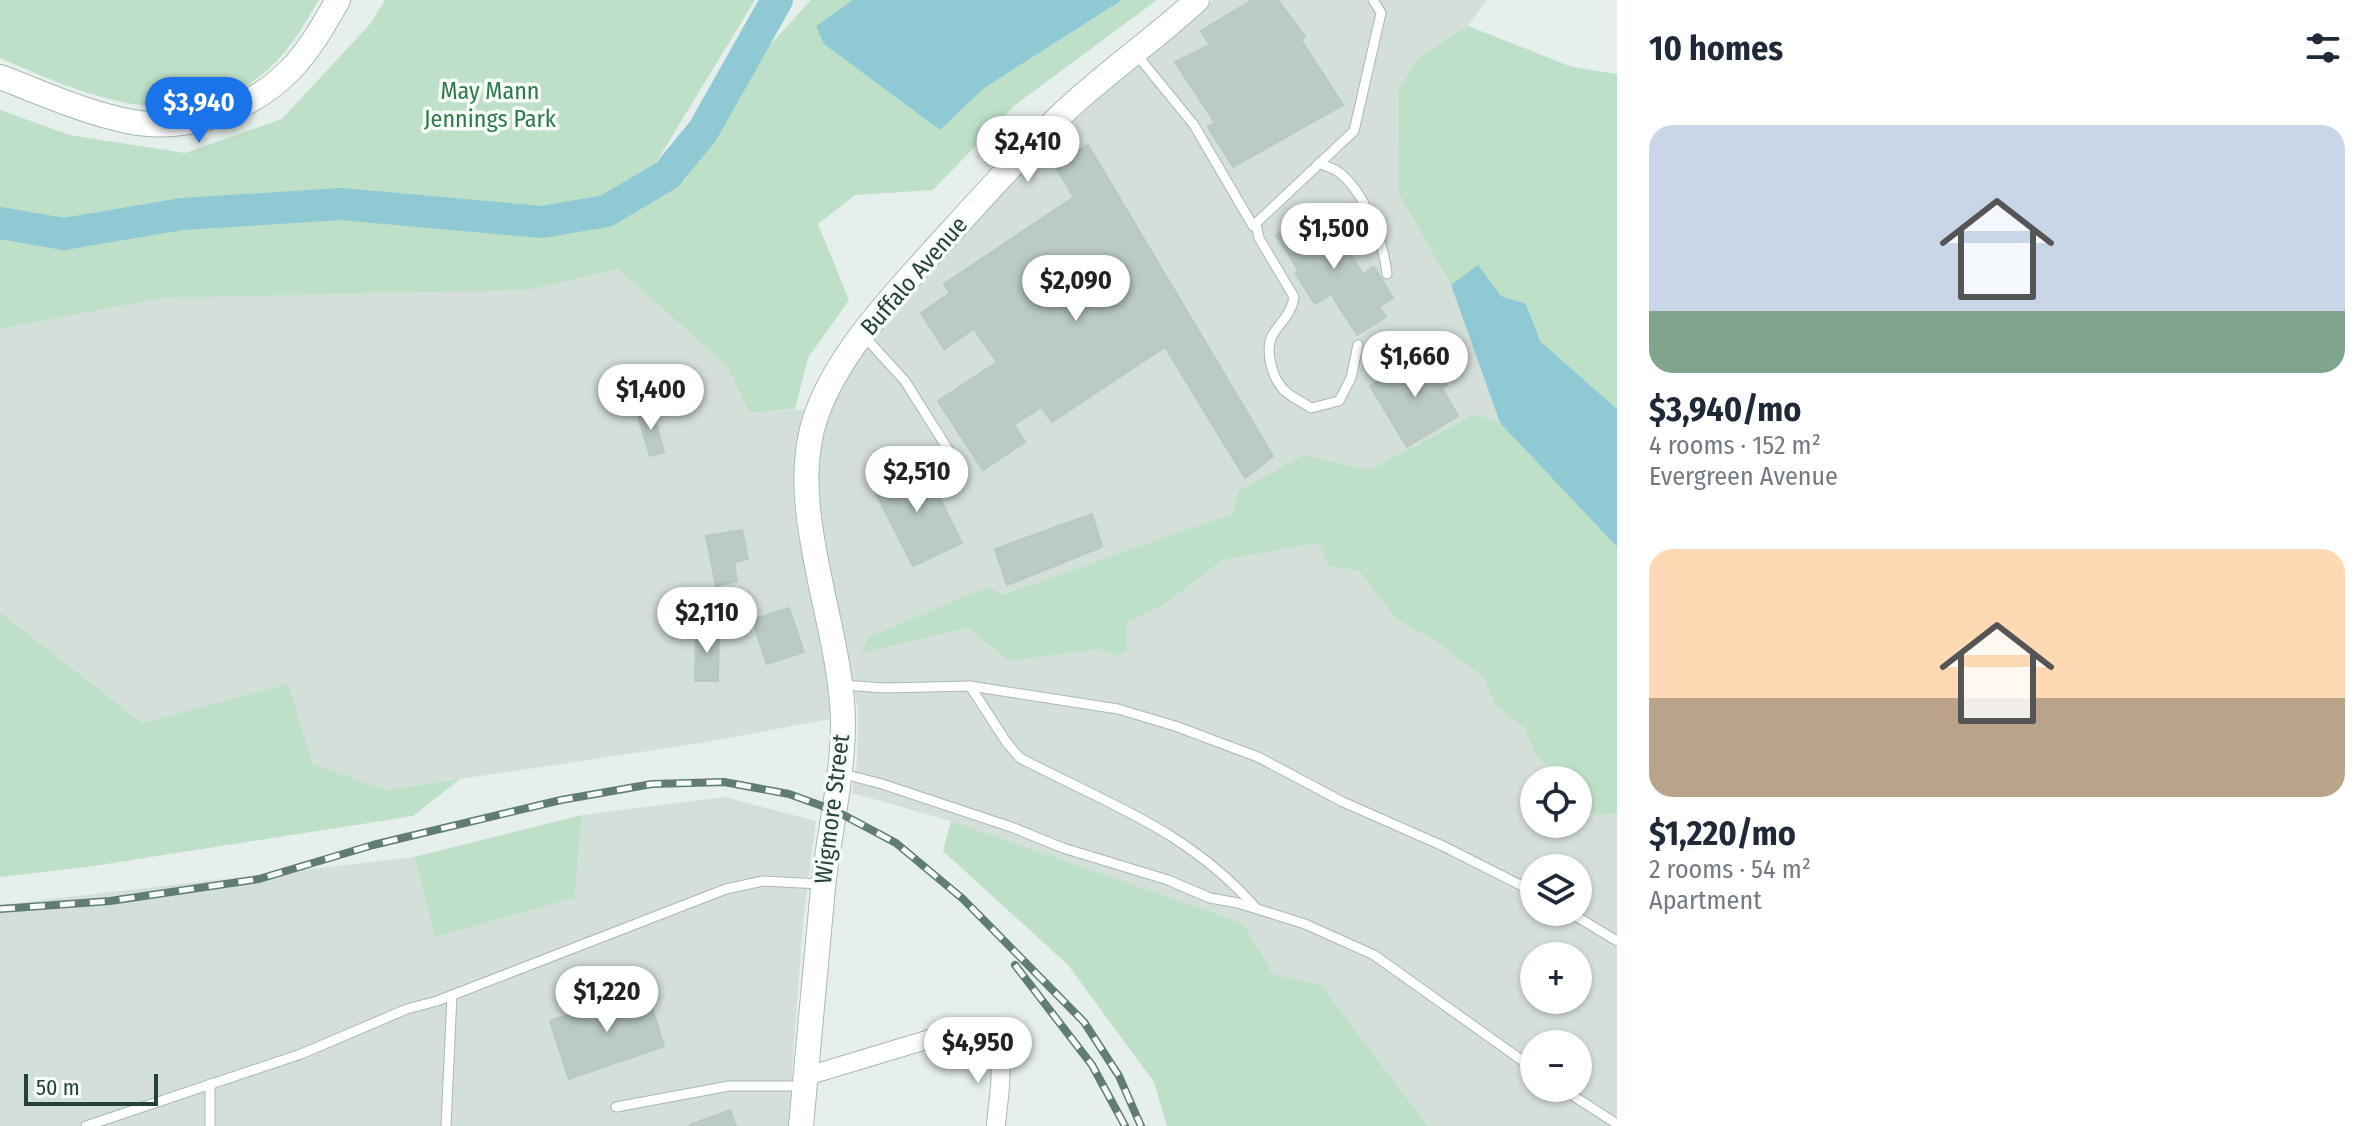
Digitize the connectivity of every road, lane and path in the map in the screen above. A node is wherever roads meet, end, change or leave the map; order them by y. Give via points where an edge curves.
1 (338, 0) edge
2 (1197, 0) edge
3 (1373, 0) edge
4 (1134, 52) junction
5 (0, 77) edge
6 (1319, 163) junction
7 (1256, 224) junction
8 (1387, 274) dead end
9 (863, 335) junction
10 (1358, 345) dead end
11 (845, 358) joint
12 (954, 459) dead end
13 (842, 685) junction
14 (970, 686) junction
15 (840, 773) junction
16 (823, 885) junction
17 (1520, 885) edge
18 (1257, 909) junction
19 (1592, 926) edge
20 (1617, 941) edge
21 (452, 995) junction
22 (1520, 1059) edge
23 (806, 1081) junction
24 (210, 1084) junction
25 (1583, 1102) edge
26 (616, 1107) dead end
27 (1617, 1124) edge
28 (86, 1126) edge
29 (210, 1126) edge
30 (446, 1126) edge
31 (801, 1126) edge
32 (996, 1126) edge

1 - 5 street via 314,41 265,91 241,106 191,122 129,122
2 - 4 street, Buffalo Avenue
3 - 6 lane via 1381,13 1354,131
4 - 7 lane via 1194,125
4 - 9 street, Buffalo Avenue via 1051,125 893,295
6 - 7 lane
6 - 8 lane via 1339,172 1357,193 1382,246
7 - 10 lane via 1294,297 1271,338 1269,355 1282,389 1311,408 1339,401
9 - 11 street, Buffalo Avenue
9 - 12 lane via 905,381
11 - 13 street, Wigmore Street via 815,419 807,493
13 - 14 lane
13 - 15 street, Wigmore Street
14 - 17 lane via 1118,709 1189,731 1258,757
14 - 18 lane via 1020,758 1154,824 1201,855
15 - 16 street, Wigmore Street
15 - 18 lane via 1210,898
16 - 21 lane via 763,881 726,889
16 - 23 street, Wigmore Street
18 - 22 lane via 1374,955
19 - 20 lane
21 - 24 lane
21 - 30 lane
23 - 26 lane via 729,1086
23 - 31 street, Wigmore Street
23 - 32 street via 974,1028 991,1036 998,1048
24 - 28 lane
24 - 29 lane
25 - 27 lane

